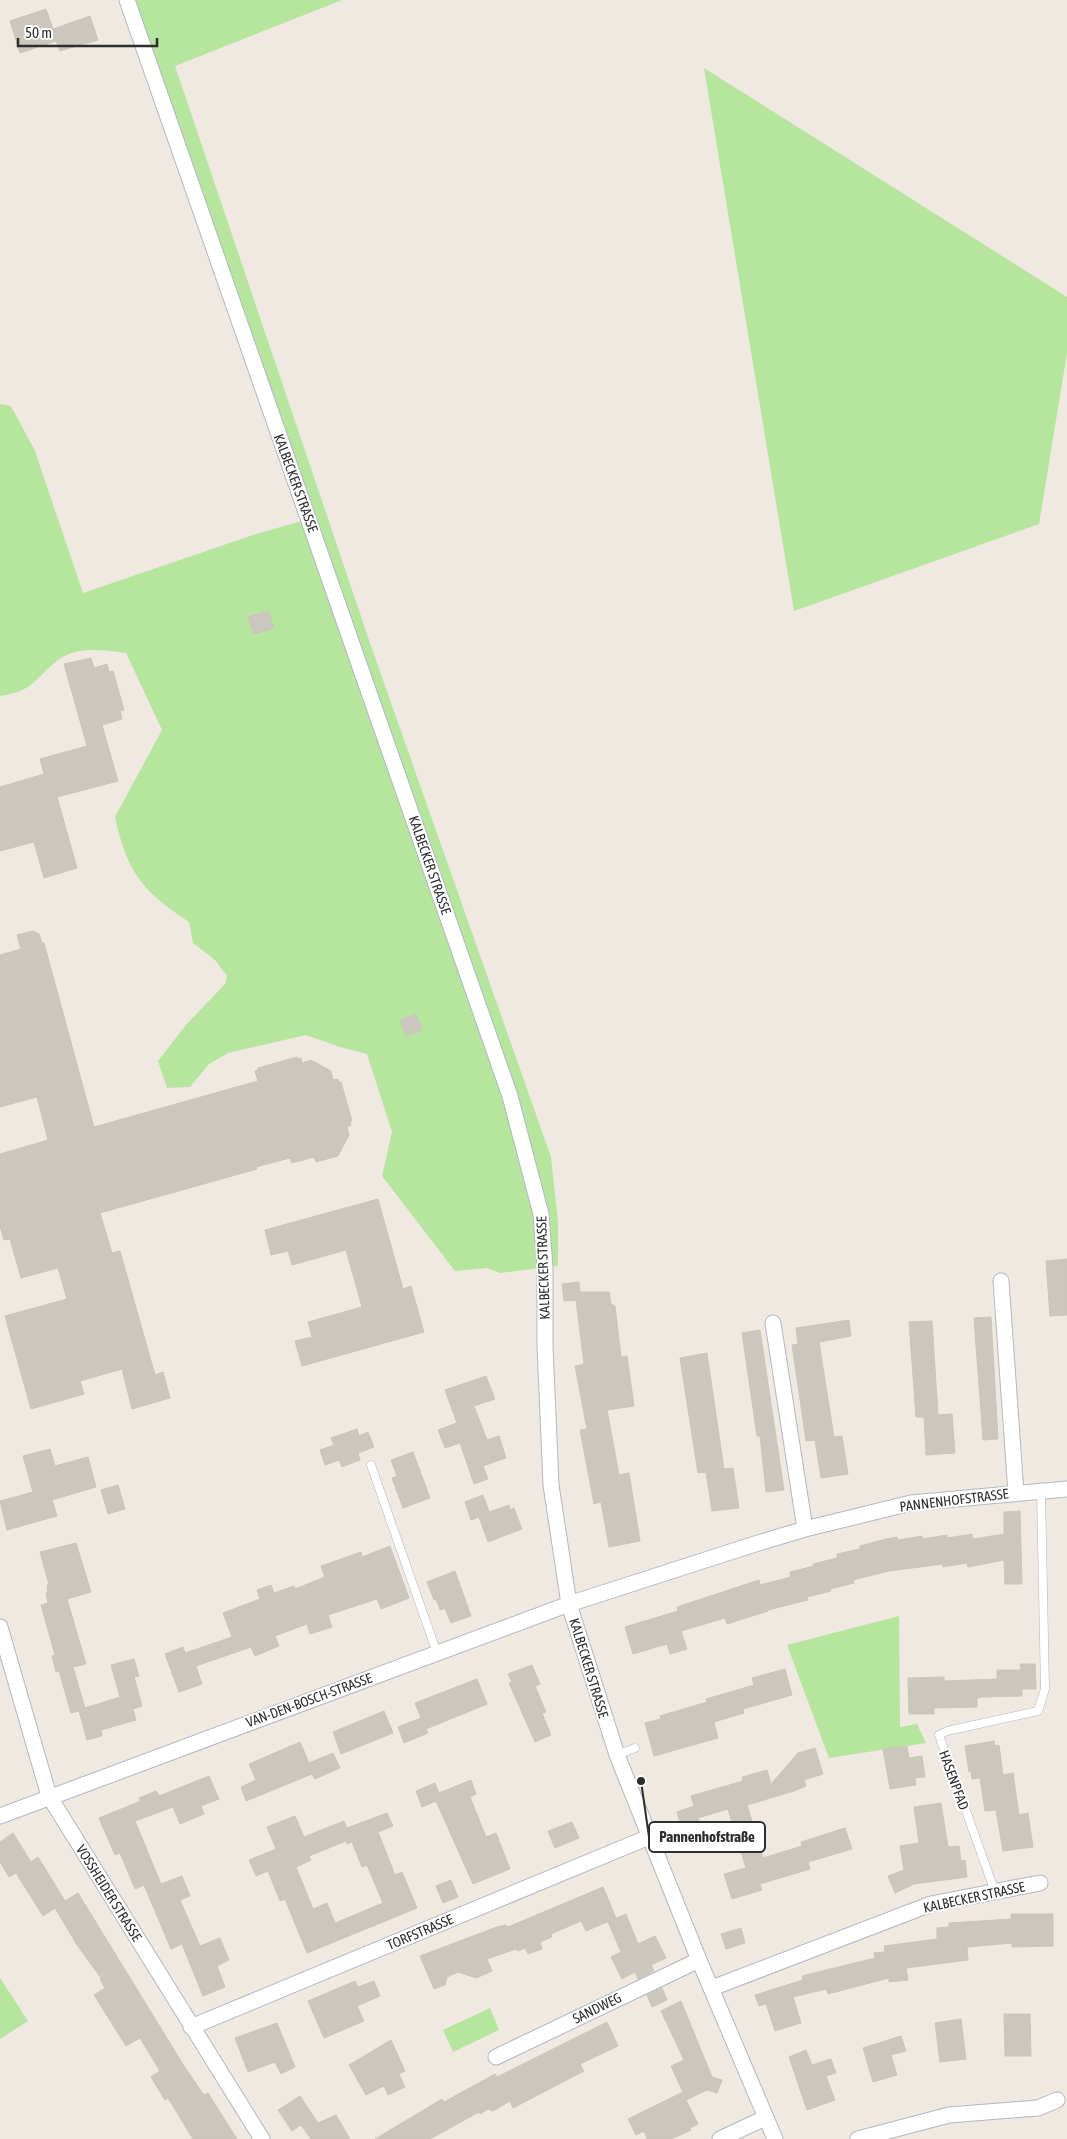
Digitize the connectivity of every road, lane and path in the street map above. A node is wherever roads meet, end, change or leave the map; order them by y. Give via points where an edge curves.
1 (127, 0) edge
2 (1001, 1281) dead end
3 (773, 1323) dead end
4 (371, 1465) dead end
5 (1067, 1489) edge
6 (1041, 1491) junction
7 (1016, 1493) junction
8 (804, 1529) junction
9 (568, 1604) junction
10 (0, 1627) edge
11 (437, 1653) junction
12 (636, 1748) dead end
13 (617, 1755) junction
14 (50, 1796) junction
15 (0, 1816) edge
16 (666, 1830) dead end
17 (649, 1837) junction
18 (1040, 1883) dead end
19 (995, 1892) junction
20 (699, 1960) junction
21 (712, 1988) junction
22 (191, 2027) junction
23 (496, 2058) dead end
24 (1058, 2100) dead end
25 (764, 2118) junction
26 (262, 2139) edge
27 (720, 2139) edge
28 (775, 2139) edge
29 (858, 2139) edge

1 - 9 street, KALBECKER STRASSE via 510,1096 541,1214 551,1485
2 - 7 street, PANNENHOFSTRASSE
3 - 8 street
4 - 11 lane
5 - 6 street, PANNENHOFSTRASSE
6 - 7 street, PANNENHOFSTRASSE
6 - 19 lane, HASENPFAD via 1045,1689 1038,1711 939,1735
7 - 8 street, PANNENHOFSTRASSE via 911,1503
8 - 9 street, PANNENHOFSTRASSE
9 - 11 street, VAN-DEN-BOSCH-STRASSE
9 - 13 street, KALBECKER STRASSE
10 - 14 street, VOSSHEIDER STRASSE
11 - 14 street, VAN-DEN-BOSCH-STRASSE
12 - 13 lane
13 - 17 street, KALBECKER STRASSE
14 - 15 street, VAN-DEN-BOSCH-STRASSE
14 - 22 street, VOSSHEIDER STRASSE
16 - 17 lane
17 - 20 street, KALBECKER STRASSE
17 - 22 street, TORFSTRASSE
18 - 19 street, KALBECKER STRASSE
19 - 21 street, KALBECKER STRASSE via 931,1904
20 - 21 street, KALBECKER STRASSE
20 - 23 street, SANDWEG
21 - 25 street, KALBECKER STRASSE
22 - 26 street, VOSSHEIDER STRASSE
24 - 29 street via 1038,2108 949,2115
25 - 27 street
25 - 28 street, KALBECKER STRASSE

